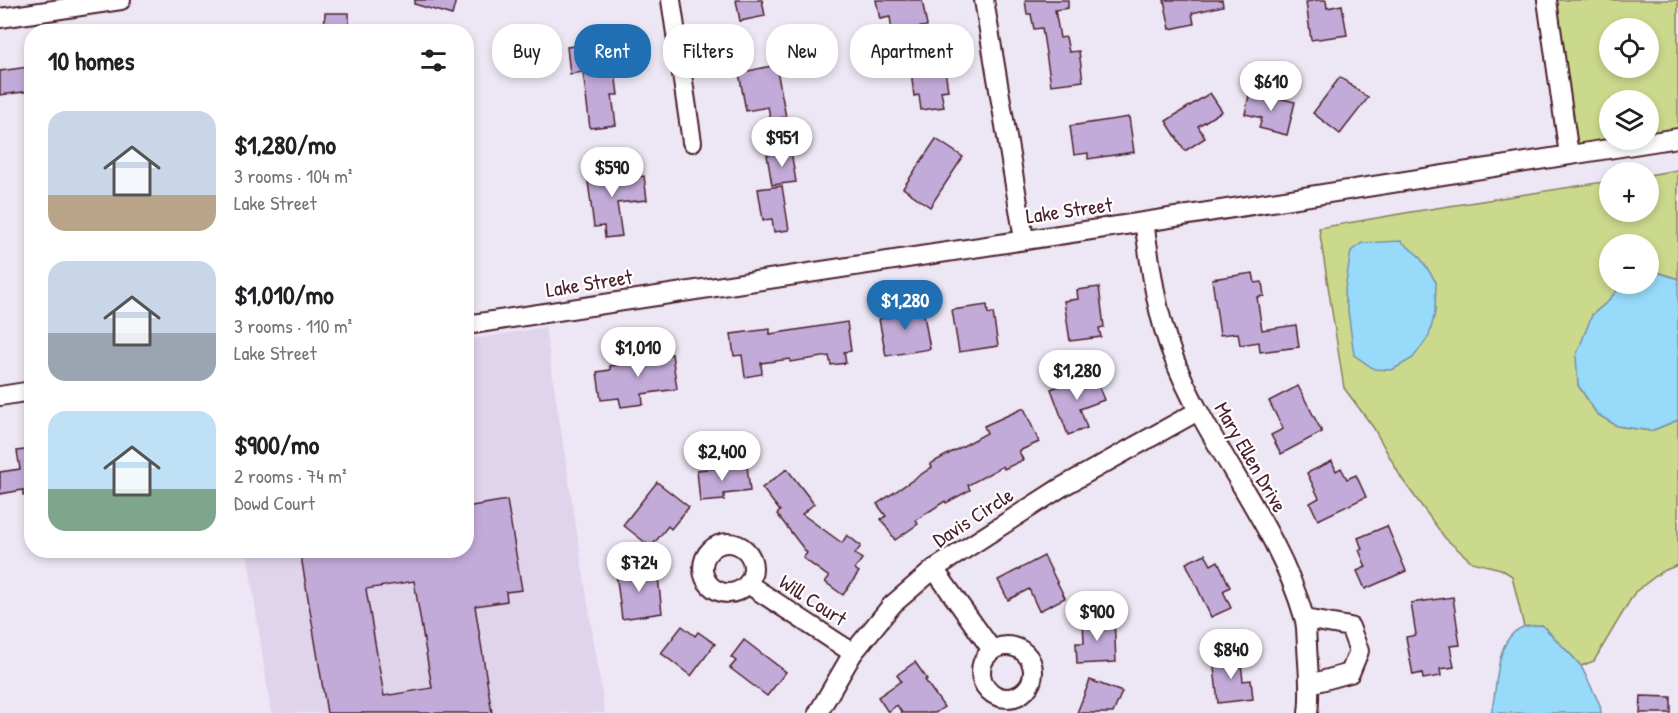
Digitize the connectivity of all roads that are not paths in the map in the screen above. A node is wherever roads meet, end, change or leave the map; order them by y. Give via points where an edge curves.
1 (122, 0) edge
2 (670, 0) edge
3 (984, 0) edge
4 (1547, 0) edge
5 (0, 18) edge
6 (1678, 138) edge
7 (692, 142) dead end
8 (1569, 154) junction
9 (1144, 222) junction
10 (1024, 239) junction
11 (474, 324) edge
12 (24, 392) edge
13 (0, 396) edge
14 (1198, 411) junction
15 (934, 569) junction
16 (748, 584) dead end
17 (1305, 619) junction
18 (992, 650) dead end
19 (853, 654) junction
20 (1310, 684) junction
21 (818, 713) edge
22 (1308, 713) edge

1 - 5 street
2 - 7 street
3 - 10 street
4 - 8 street
6 - 8 street, Lake Street
8 - 9 street, Lake Street
9 - 10 street, Lake Street
9 - 14 street, Mary Ellen Drive via 1158,310
10 - 11 street, Lake Street
12 - 13 street
14 - 15 street, Davis Circle via 1060,488
14 - 17 street, Mary Ellen Drive via 1283,561
15 - 18 street
15 - 19 street, Davis Circle via 892,605
16 - 19 street, Will Court
17 - 20 street, Mary Ellen Drive
17 - 20 street via 1350,627 1359,651 1350,674
19 - 21 street, Davis Circle
20 - 22 street, Mary Ellen Drive

